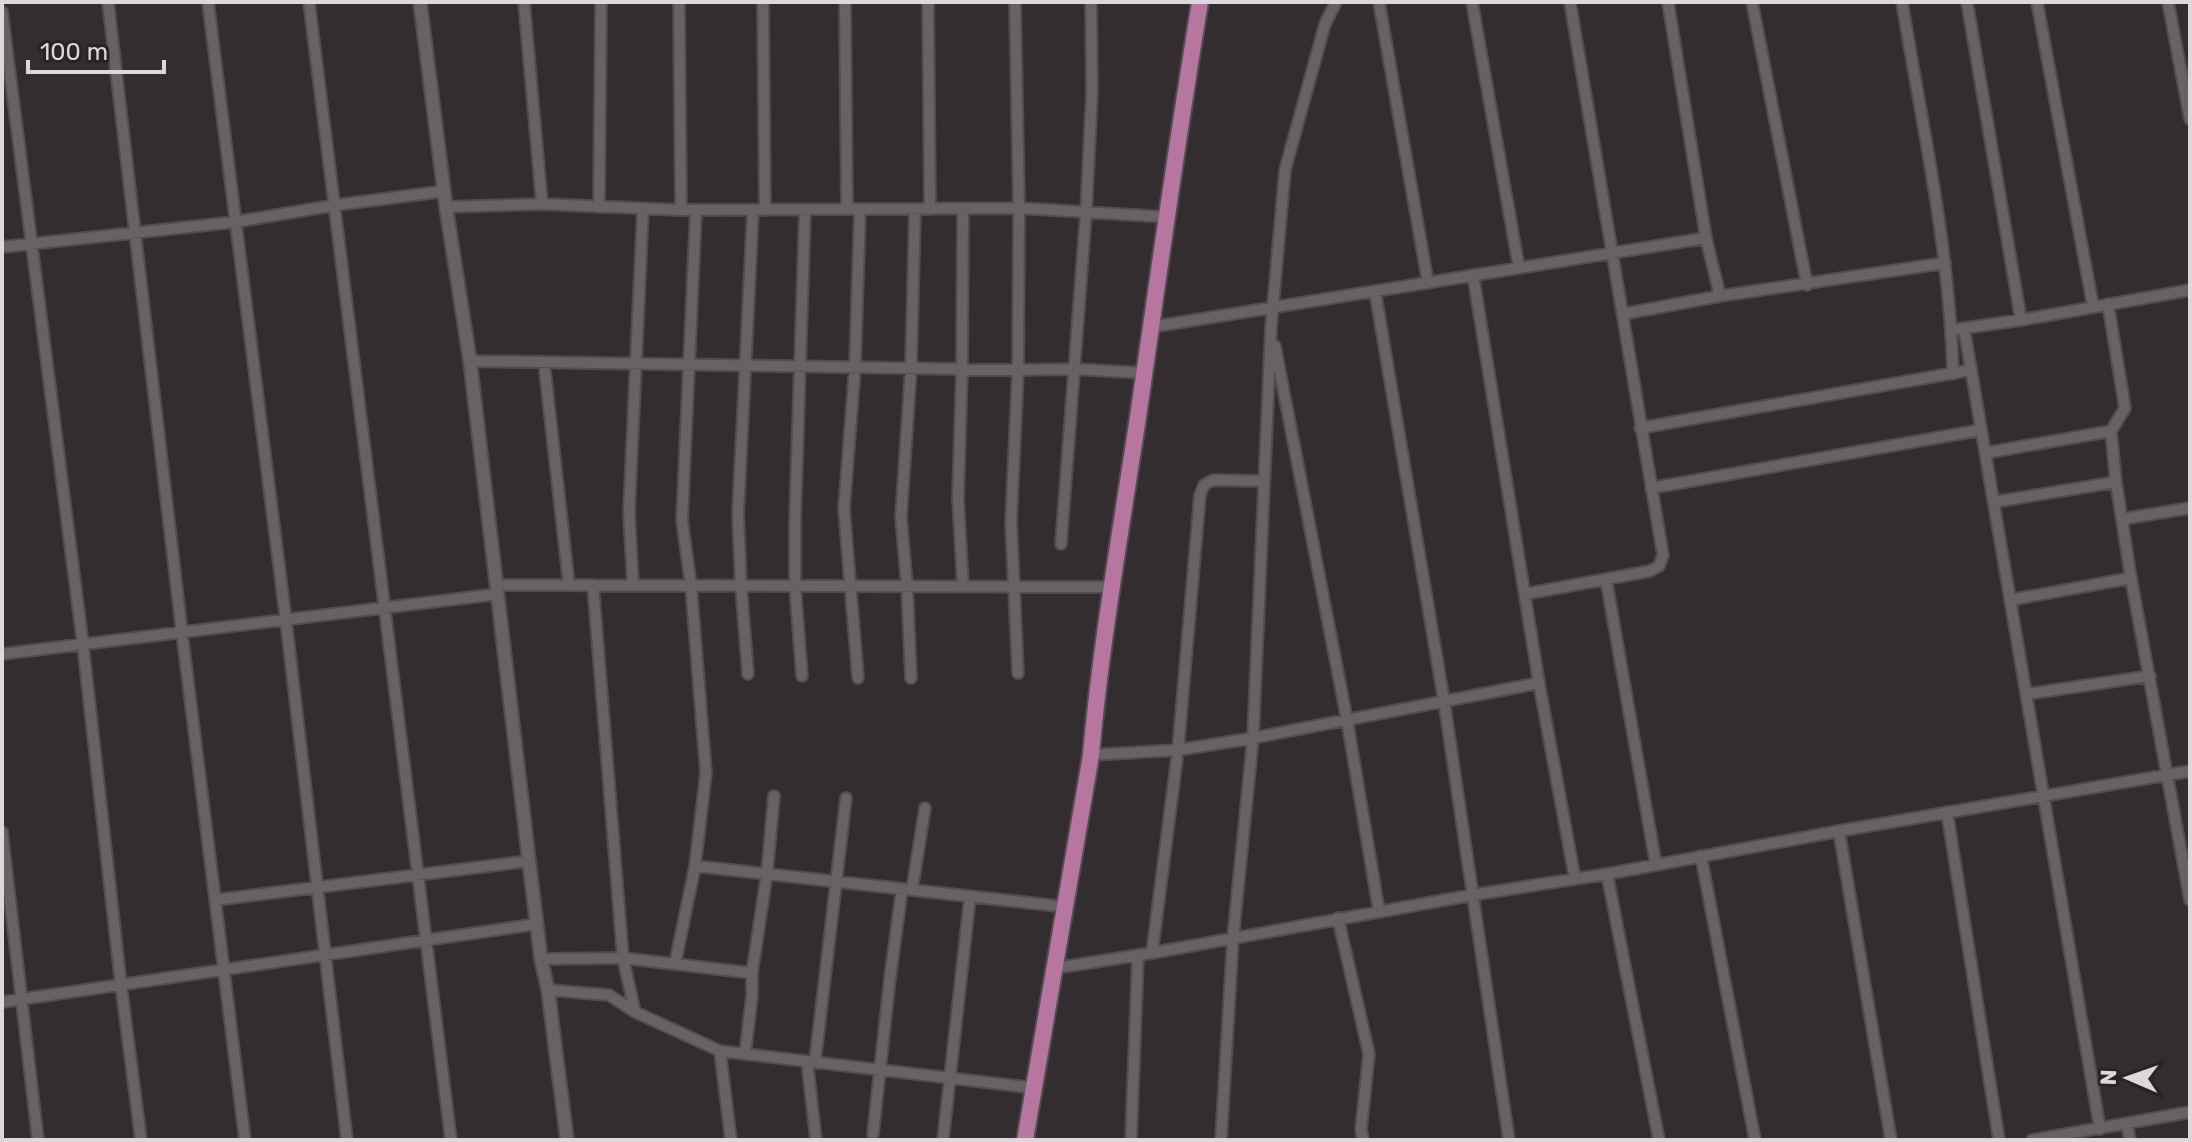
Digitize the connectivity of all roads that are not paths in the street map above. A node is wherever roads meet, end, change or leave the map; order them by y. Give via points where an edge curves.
1 (108, 2) edge
2 (208, 2) edge
3 (309, 2) edge
4 (420, 2) edge
5 (524, 2) edge
6 (601, 2) edge
7 (679, 2) edge
8 (763, 2) edge
9 (845, 2) edge
10 (928, 2) edge
11 (1015, 2) edge
12 (1091, 2) edge
13 (1200, 2) edge
14 (1336, 2) edge
15 (1379, 2) edge
16 (1472, 2) edge
17 (1570, 2) edge
18 (1668, 2) edge
19 (1752, 2) edge
20 (1902, 2) edge
21 (1967, 2) edge
22 (2037, 2) edge
23 (2168, 2) edge
24 (2, 12) edge
25 (2190, 119) edge
26 (445, 191) junction
27 (542, 204) junction
28 (336, 205) junction
29 (446, 207) junction
30 (599, 207) junction
31 (1019, 208) junction
32 (643, 209) junction
33 (847, 209) junction
34 (860, 209) junction
35 (915, 209) junction
36 (930, 209) junction
37 (963, 209) junction
38 (681, 210) junction
39 (696, 210) junction
40 (753, 210) junction
41 (765, 210) junction
42 (805, 210) junction
43 (1086, 213) junction
44 (1167, 217) junction
45 (235, 222) junction
46 (135, 232) junction
47 (1706, 238) junction
48 (30, 244) junction
49 (2, 247) edge
50 (1612, 253) junction
51 (1945, 263) junction
52 (1519, 268) junction
53 (1473, 275) junction
54 (1428, 283) junction
55 (1807, 285) junction
56 (2190, 290) edge
57 (1375, 291) junction
58 (1720, 296) junction
59 (2108, 304) junction
60 (2093, 306) junction
61 (1272, 308) junction
62 (1623, 314) junction
63 (2021, 320) junction
64 (1151, 327) junction
65 (1271, 328) junction
66 (1964, 328) junction
67 (1952, 330) junction
68 (470, 361) junction
69 (544, 362) junction
70 (635, 364) junction
71 (689, 365) junction
72 (745, 365) junction
73 (800, 366) junction
74 (855, 367) junction
75 (911, 368) junction
76 (962, 369) junction
77 (1074, 369) junction
78 (1018, 370) junction
79 (1971, 370) junction
80 (1144, 373) junction
81 (1953, 374) junction
82 (1640, 428) junction
83 (1981, 430) junction
84 (2111, 431) junction
85 (1985, 453) junction
86 (1264, 481) junction
87 (2116, 482) junction
88 (1651, 488) junction
89 (1994, 502) junction
90 (2190, 508) edge
91 (2122, 519) junction
92 (1061, 544) dead end
93 (2131, 578) junction
94 (1606, 579) junction
95 (569, 585) junction
96 (593, 585) junction
97 (633, 585) junction
98 (691, 586) junction
99 (741, 586) junction
100 (795, 586) junction
101 (851, 586) junction
102 (907, 586) junction
103 (963, 586) junction
104 (1013, 586) junction
105 (1113, 587) junction
106 (497, 589) junction
107 (1525, 594) junction
108 (2010, 600) junction
109 (386, 608) junction
110 (286, 621) junction
111 (182, 633) junction
112 (83, 645) junction
113 (2, 654) edge
114 (1018, 673) dead end
115 (748, 674) dead end
116 (802, 676) dead end
117 (2150, 676) junction
118 (858, 678) dead end
119 (911, 678) dead end
120 (1539, 683) junction
121 (2027, 694) junction
122 (1444, 701) junction
123 (1347, 720) junction
124 (1253, 738) junction
125 (1178, 750) junction
126 (1091, 755) junction
127 (2190, 771) edge
128 (2168, 774) junction
129 (2045, 795) junction
130 (774, 796) dead end
131 (846, 798) dead end
132 (925, 808) dead end
133 (1947, 812) junction
134 (1839, 831) junction
135 (2, 832) edge
136 (1701, 856) junction
137 (529, 861) junction
138 (1656, 865) junction
139 (695, 866) junction
140 (767, 873) junction
141 (1607, 874) junction
142 (418, 875) junction
143 (1575, 879) junction
144 (836, 882) junction
145 (317, 887) junction
146 (907, 890) junction
147 (1472, 895) junction
148 (970, 897) junction
149 (215, 900) junction
150 (2190, 900) edge
151 (1067, 907) junction
152 (1379, 911) junction
153 (1338, 918) junction
154 (537, 924) junction
155 (1233, 938) junction
156 (427, 940) junction
157 (1152, 953) junction
158 (325, 955) junction
159 (1138, 955) junction
160 (623, 958) junction
161 (541, 959) junction
162 (675, 964) junction
163 (1056, 968) junction
164 (224, 970) junction
165 (752, 973) junction
166 (121, 985) junction
167 (548, 990) junction
168 (20, 999) junction
169 (2, 1002) edge
170 (635, 1012) junction
171 (720, 1051) junction
172 (745, 1054) junction
173 (811, 1062) junction
174 (880, 1070) junction
175 (950, 1079) junction
176 (1035, 1088) junction
177 (2190, 1112) edge
178 (2127, 1125) junction
179 (2100, 1129) junction
180 (873, 1134) dead end
181 (38, 1140) edge
182 (141, 1140) edge
183 (245, 1140) edge
184 (347, 1140) edge
185 (451, 1140) edge
186 (567, 1140) edge
187 (731, 1140) edge
188 (816, 1140) edge
189 (943, 1140) edge
190 (1025, 1140) edge
191 (1131, 1140) edge
192 (1221, 1140) edge
193 (1363, 1140) edge
194 (1509, 1140) edge
195 (1659, 1140) edge
196 (1755, 1140) edge
197 (1891, 1140) edge
198 (1999, 1140) edge
199 (2032, 1140) edge
200 (2130, 1140) edge

1 - 46 street
2 - 45 street
3 - 28 street
4 - 26 street
5 - 27 street
6 - 30 street
7 - 38 street
8 - 41 street
9 - 33 street
10 - 36 street
11 - 31 street
12 - 43 street
13 - 44 main road
14 - 61 street via 1325,24 1285,170
15 - 54 street
16 - 52 street
17 - 50 street
18 - 47 street
19 - 55 street
20 - 51 street
21 - 63 street
22 - 60 street
23 - 25 street
24 - 48 street
26 - 28 street
26 - 29 street
27 - 29 street
27 - 30 street
28 - 45 street
28 - 109 street
29 - 68 street
30 - 32 street
31 - 37 street
31 - 43 street
31 - 78 street
32 - 38 street
32 - 70 street
33 - 34 street
33 - 42 street
34 - 35 street
34 - 74 street
35 - 36 street
35 - 75 street
36 - 37 street
37 - 76 street
38 - 39 street
39 - 40 street
39 - 71 street
40 - 41 street
40 - 72 street
41 - 42 street
42 - 73 street
43 - 44 street
43 - 77 street
44 - 64 main road
45 - 46 street
45 - 110 street
46 - 48 street
46 - 111 street
47 - 50 street
47 - 58 street
48 - 49 street
48 - 112 street
50 - 52 street
50 - 62 street
51 - 55 street
51 - 67 street
52 - 53 street
53 - 54 street
53 - 107 street
54 - 57 street
55 - 58 street
56 - 59 street
57 - 61 street
57 - 122 street
58 - 62 street
59 - 60 street
59 - 84 street via 2125,408
60 - 63 street
61 - 64 street
61 - 65 street
62 - 82 street
63 - 66 street
64 - 80 main road
65 - 86 street
65 - 123 street
66 - 67 street
66 - 79 street
67 - 81 street
68 - 69 street
68 - 106 street
69 - 70 street
69 - 95 street
70 - 71 street
70 - 97 street via 629,512
71 - 72 street
71 - 98 street via 682,520
72 - 73 street
72 - 99 street via 738,514
73 - 74 street
73 - 100 street
74 - 75 street
74 - 101 street via 844,509
75 - 76 street
75 - 102 street via 901,517
76 - 78 street
76 - 103 street via 958,498
77 - 78 street
77 - 80 street
77 - 92 street
78 - 104 street
79 - 81 street
79 - 83 street
80 - 105 main road
81 - 82 street
82 - 88 street
83 - 85 street
83 - 88 street
84 - 85 street
84 - 87 street
85 - 89 street
86 - 124 street
86 - 125 street via 1213,480 1200,495
87 - 89 street
87 - 91 street
88 - 94 street via 1663,555 1659,566
89 - 108 street
90 - 91 street
91 - 93 street
93 - 108 street
93 - 117 street
94 - 107 street
94 - 138 street
95 - 96 street
95 - 106 street
96 - 97 street
96 - 160 street
97 - 98 street
98 - 99 street
98 - 139 street via 706,773
99 - 100 street
99 - 115 street
100 - 101 street
100 - 116 street
101 - 102 street
101 - 118 street
102 - 103 street
102 - 119 street
103 - 104 street
104 - 105 street
104 - 114 street
105 - 126 main road
106 - 109 street
106 - 137 street
107 - 120 street
108 - 121 street
109 - 110 street
109 - 142 street
110 - 111 street
110 - 145 street
111 - 112 street
111 - 149 street
112 - 113 street
112 - 166 street
117 - 121 street
117 - 128 street
120 - 122 street
120 - 143 street
121 - 129 street
122 - 123 street
122 - 147 street
123 - 124 street
123 - 152 street
124 - 125 street
124 - 155 street
125 - 126 street
125 - 157 street
126 - 151 main road
127 - 128 street
128 - 129 street
128 - 150 street
129 - 133 street
129 - 179 street
130 - 140 street
131 - 144 street
132 - 146 street
133 - 134 street
133 - 198 street
134 - 136 street
134 - 197 street
135 - 168 street
136 - 138 street
136 - 196 street
137 - 142 street
137 - 154 street
138 - 141 street
139 - 140 street
139 - 162 street
140 - 144 street
140 - 165 street
141 - 143 street
141 - 195 street
142 - 145 street
142 - 156 street
143 - 147 street
144 - 146 street
144 - 173 street
145 - 149 street
145 - 158 street
146 - 148 street
146 - 174 street
147 - 152 street
147 - 194 street
148 - 151 street
148 - 175 street
149 - 164 street
151 - 163 main road
152 - 153 street
153 - 155 street
153 - 193 street via 1369,1054
154 - 156 street
154 - 161 street
155 - 157 street
155 - 192 street
156 - 158 street
156 - 185 street
157 - 159 street
158 - 164 street
158 - 184 street
159 - 163 street
159 - 191 street
160 - 161 street
160 - 162 street
160 - 170 street
161 - 167 street
162 - 165 street
163 - 176 main road
164 - 166 street
164 - 183 street
165 - 172 street
166 - 168 street
166 - 182 street
167 - 170 street via 609,995
167 - 186 street
168 - 169 street
168 - 181 street
170 - 171 street
171 - 172 street
171 - 187 street
172 - 173 street
173 - 174 street
173 - 188 street
174 - 175 street
174 - 180 street
175 - 176 street
175 - 189 street
176 - 190 main road
177 - 178 street
178 - 179 street
178 - 200 street
179 - 199 street

